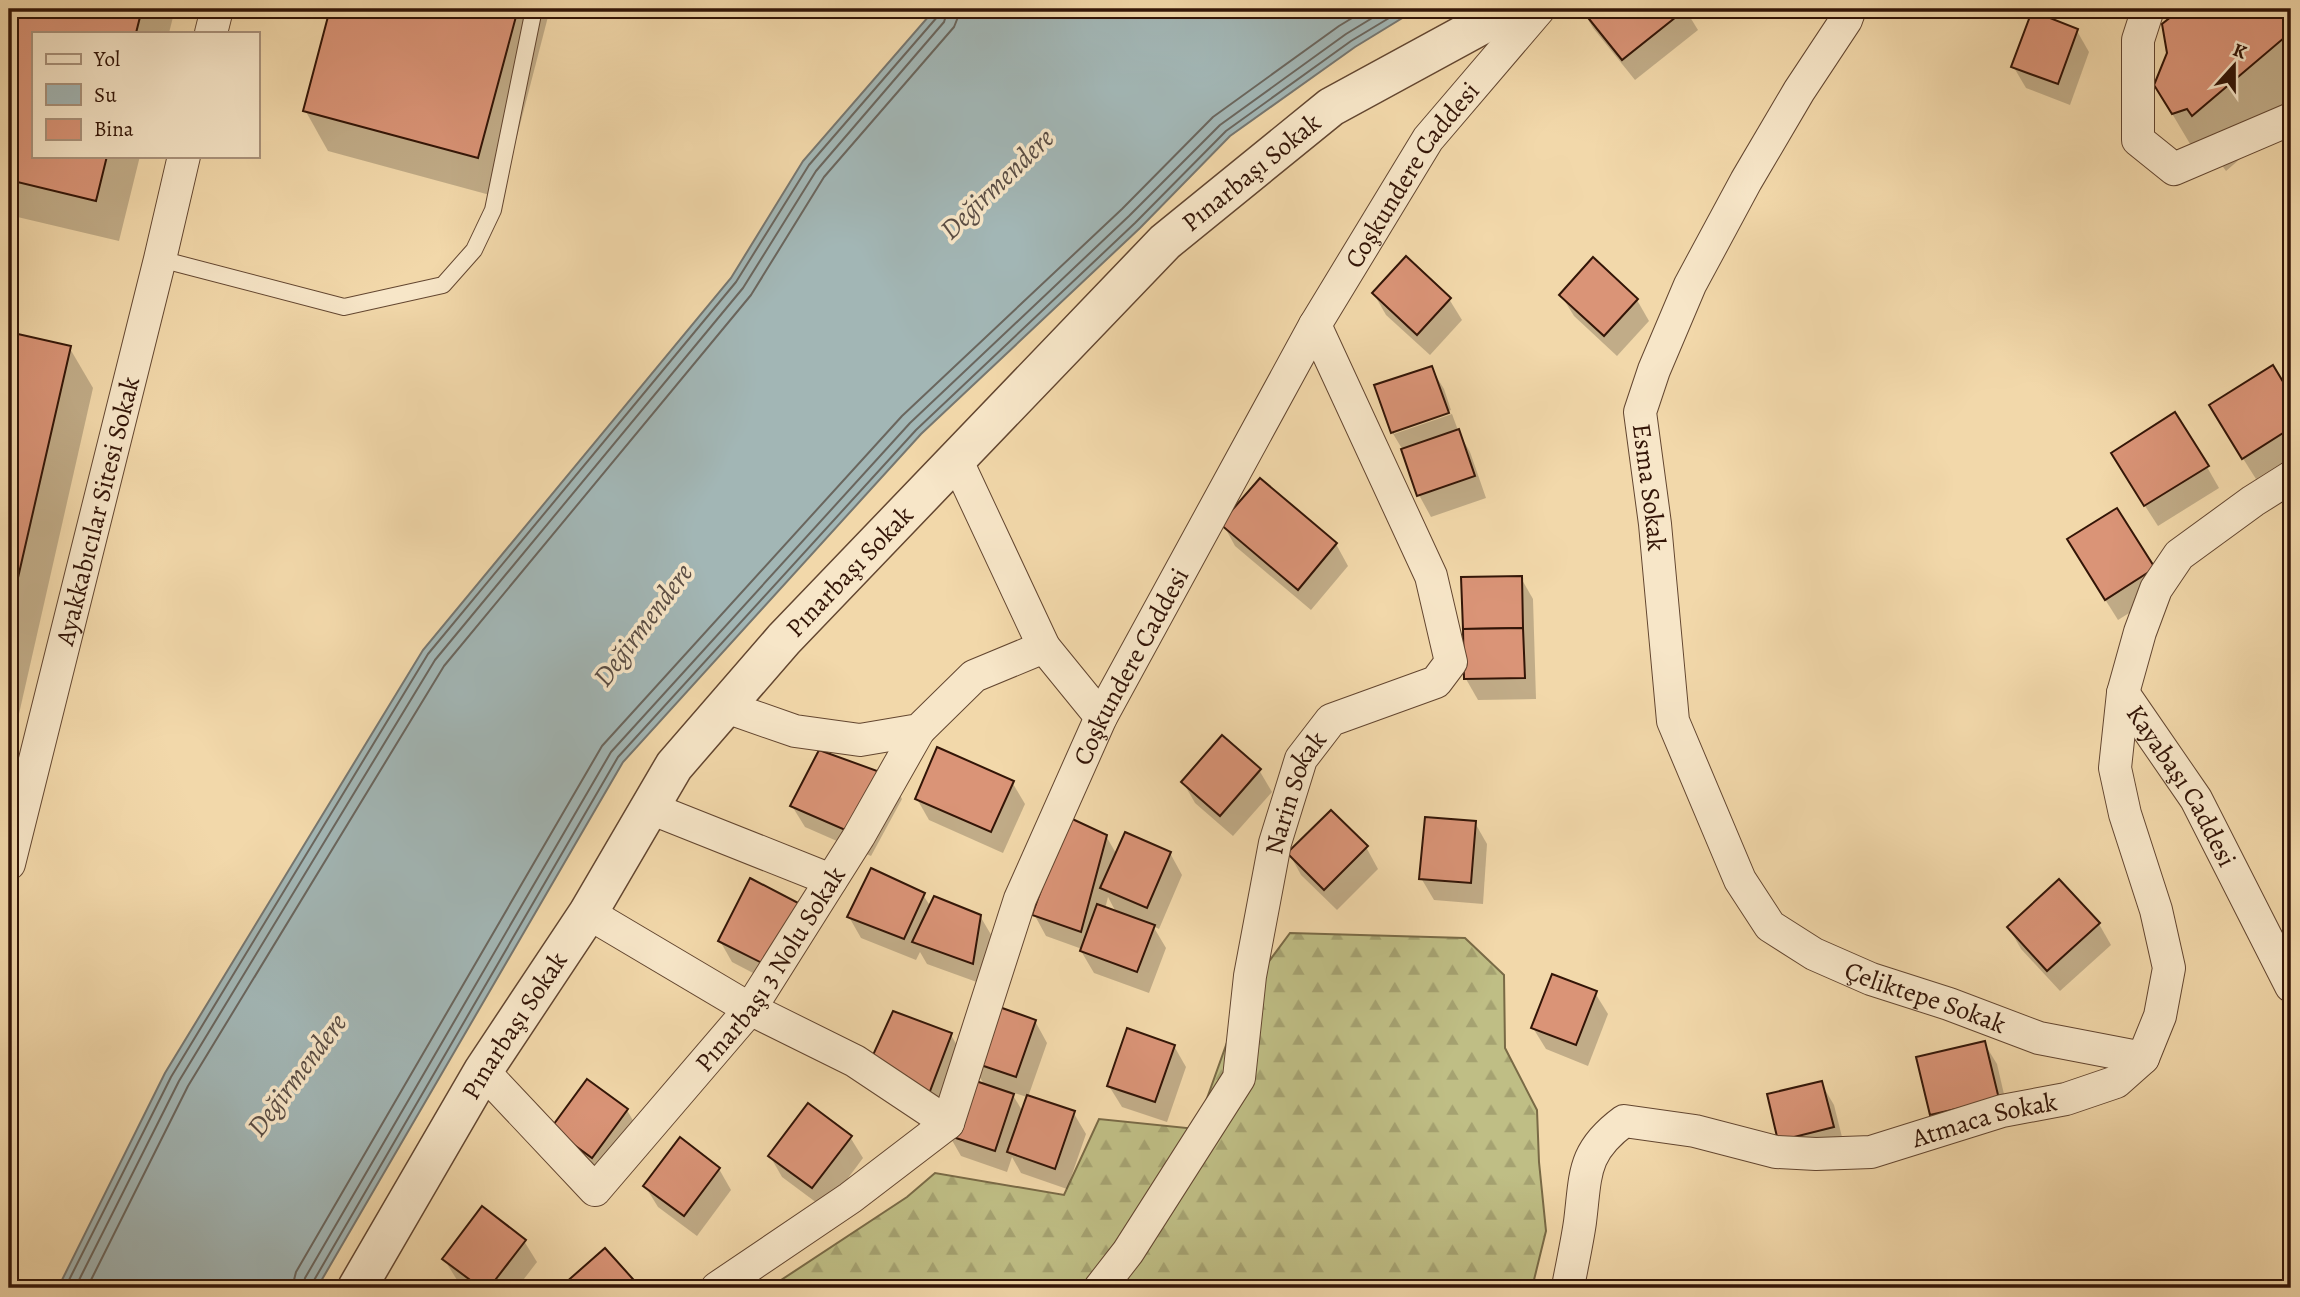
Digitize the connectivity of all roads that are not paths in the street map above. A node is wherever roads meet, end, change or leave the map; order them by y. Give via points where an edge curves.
1 (217, 9) edge
2 (534, 9) edge
3 (1511, 9) edge
4 (1539, 9) edge
5 (1850, 9) edge
6 (2148, 9) edge
7 (211, 32) edge
8 (2291, 120) edge
9 (184, 158) edge
10 (160, 259) junction
11 (1315, 325) junction
12 (956, 459) junction
13 (2291, 477) edge
14 (1044, 647) junction
15 (2123, 693) junction
16 (726, 707) junction
17 (1101, 718) junction
18 (919, 730) junction
19 (650, 808) junction
20 (9, 864) edge
21 (831, 880) junction
22 (1740, 880) joint
23 (588, 913) junction
24 (2291, 986) edge
25 (750, 1009) junction
26 (2143, 1058) junction
27 (483, 1071) junction
28 (948, 1123) junction
29 (1568, 1287) edge
30 (357, 1288) edge
31 (717, 1288) edge
32 (1100, 1288) edge

1 - 7 street
2 - 10 lane via 493,209 474,250 443,285 344,307
3 - 12 street, Pınarbaşı Sokak via 1331,107 1175,233
4 - 11 street, Coşkundere Caddesi via 1428,139
5 - 22 street, Esma Sokak via 1746,181 1690,285 1640,412 1673,721
6 - 8 street via 2138,40 2138,140 2174,169
9 - 10 street, Ayakkabıcılar Sitesi Sokak
10 - 20 street, Ayakkabıcılar Sitesi Sokak
11 - 17 street, Coşkundere Caddesi
11 - 32 street, Narin Sokak via 1431,576 1451,662 1436,682 1331,720 1301,759 1275,843 1250,976 1239,1078
12 - 14 street
12 - 16 street, Pınarbaşı Sokak via 784,639
13 - 15 street, Kayabaşı Caddesi via 2179,555 2156,589
14 - 17 street
14 - 18 street, Pınarbaşı 3 Nolu Sokak via 974,676
15 - 24 street, Kayabaşı Caddesi via 2196,799
15 - 26 street, Atmaca Sokak via 2115,768 2169,968 2160,1016
16 - 18 street via 795,731 860,740
16 - 19 street, Pınarbaşı Sokak via 674,766
17 - 28 street, Coşkundere Caddesi via 1020,899
18 - 21 street, Pınarbaşı 3 Nolu Sokak
19 - 21 street
19 - 23 street, Pınarbaşı Sokak
21 - 25 street, Pınarbaşı 3 Nolu Sokak
22 - 26 street, Çeliktepe Sokak via 1770,926 1814,954 2039,1038
23 - 25 street
23 - 27 street, Pınarbaşı Sokak
25 - 27 street, Pınarbaşı 3 Nolu Sokak via 594,1190
25 - 28 street via 855,1061
26 - 29 street, Atmaca Sokak via 2116,1082 1871,1152 1776,1152 1695,1131 1624,1121 1594,1149 1584,1179
27 - 30 street, Pınarbaşı Sokak
28 - 31 street via 850,1198

